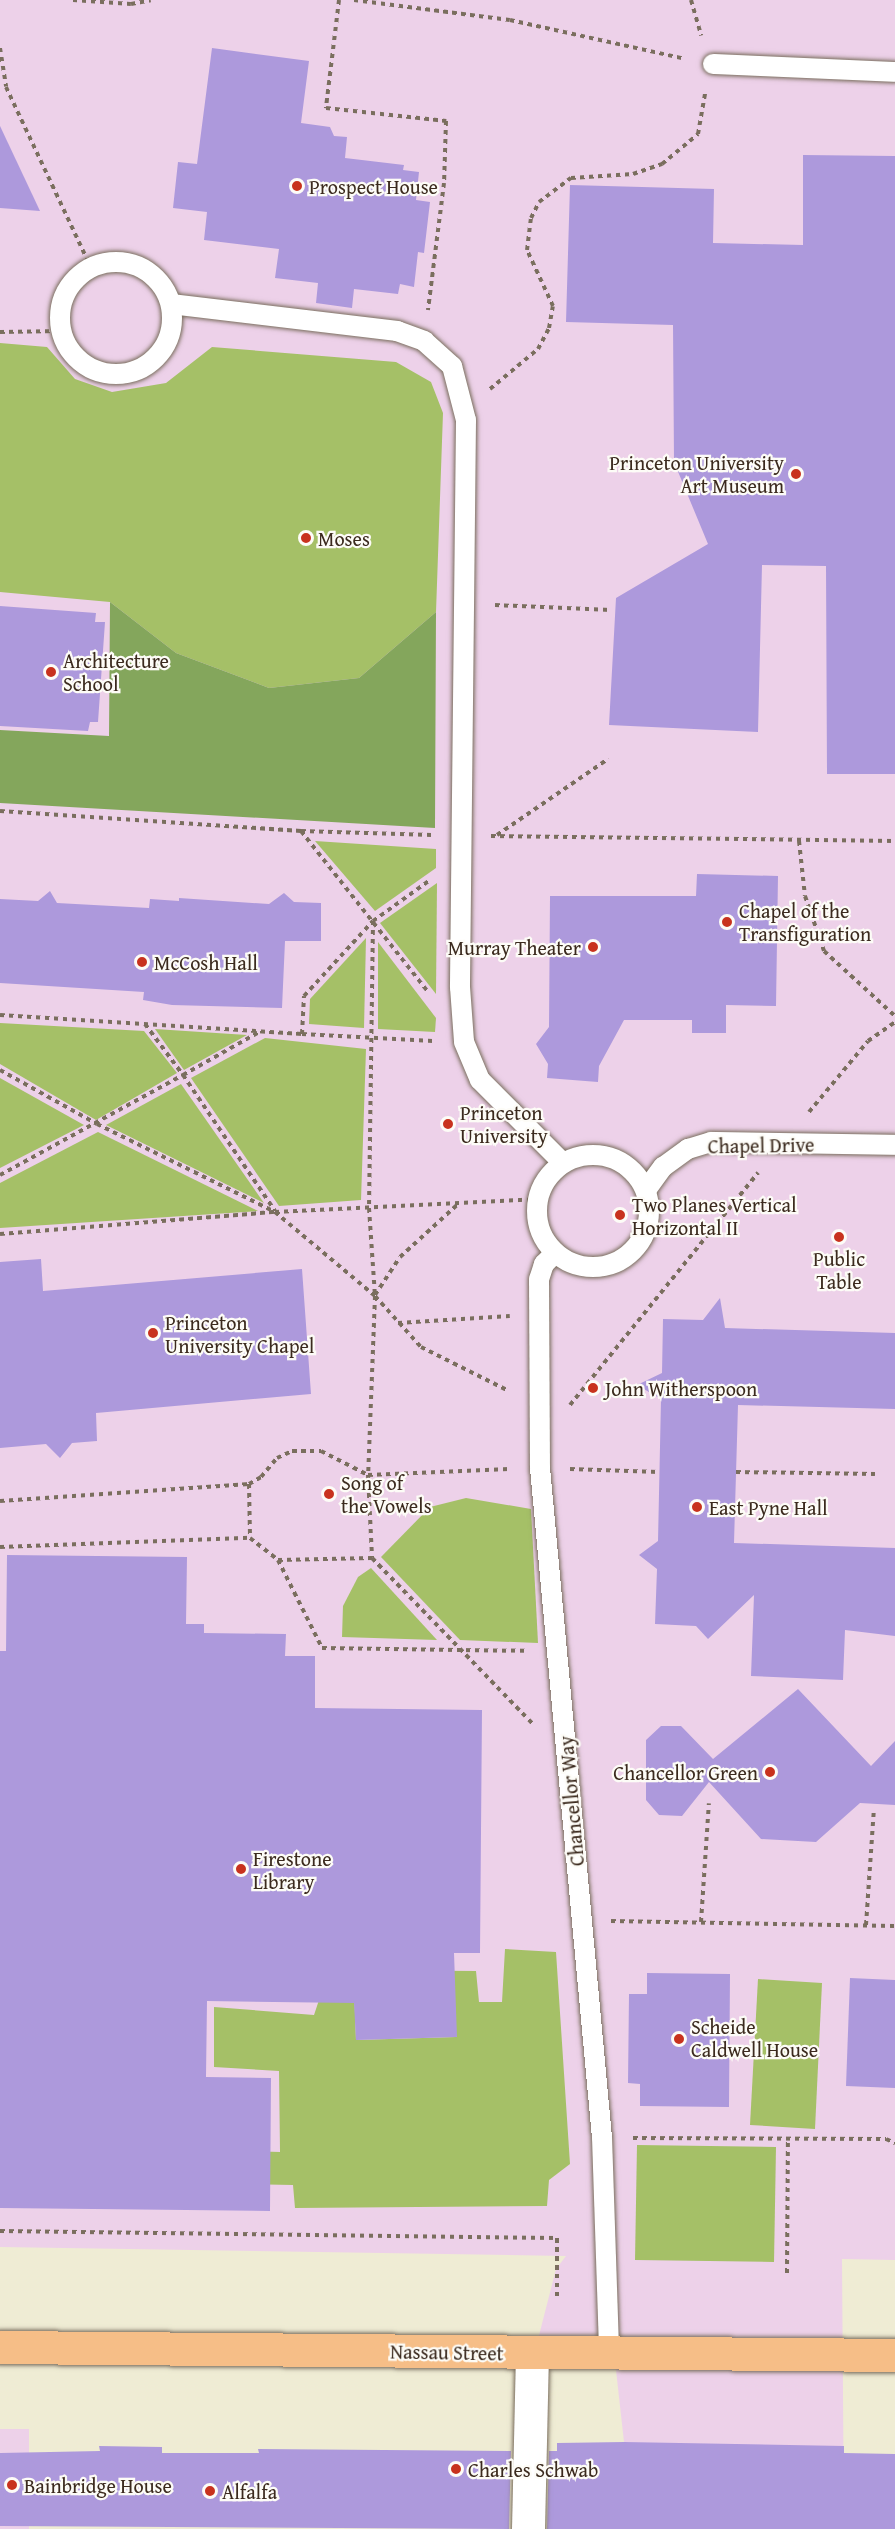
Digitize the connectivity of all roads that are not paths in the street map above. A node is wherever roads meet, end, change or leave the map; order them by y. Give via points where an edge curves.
1 (708, 63) road end
2 (895, 72) edge
3 (171, 304) junction
4 (895, 1145) edge
5 (563, 1163) junction
6 (646, 1190) junction
7 (555, 1253) junction
8 (0, 2347) edge
9 (532, 2353) junction
10 (609, 2353) junction
11 (895, 2355) edge
12 (528, 2529) edge

1 - 2 lane
3 - 3 lane via 162,286 138,266 106,263 91,268 67,290 61,304 61,331 75,356 90,367 108,373 127,373 158,354 168,338
3 - 5 lane via 397,330 424,341 452,366 466,420 460,987 464,1042 480,1080
4 - 6 lane, Chapel Drive via 711,1142 688,1149 663,1167
5 - 6 lane via 581,1156 601,1155 620,1161 635,1173
5 - 7 lane via 549,1176 538,1199 537,1219 543,1237
6 - 7 lane via 650,1208 648,1227 625,1258 607,1266 587,1267
7 - 10 lane, Chancellor Way via 544,1264 539,1278 540,1468 602,2137
8 - 9 main road, Nassau Street
9 - 10 main road, Nassau Street
9 - 12 street
10 - 11 main road, Nassau Street

